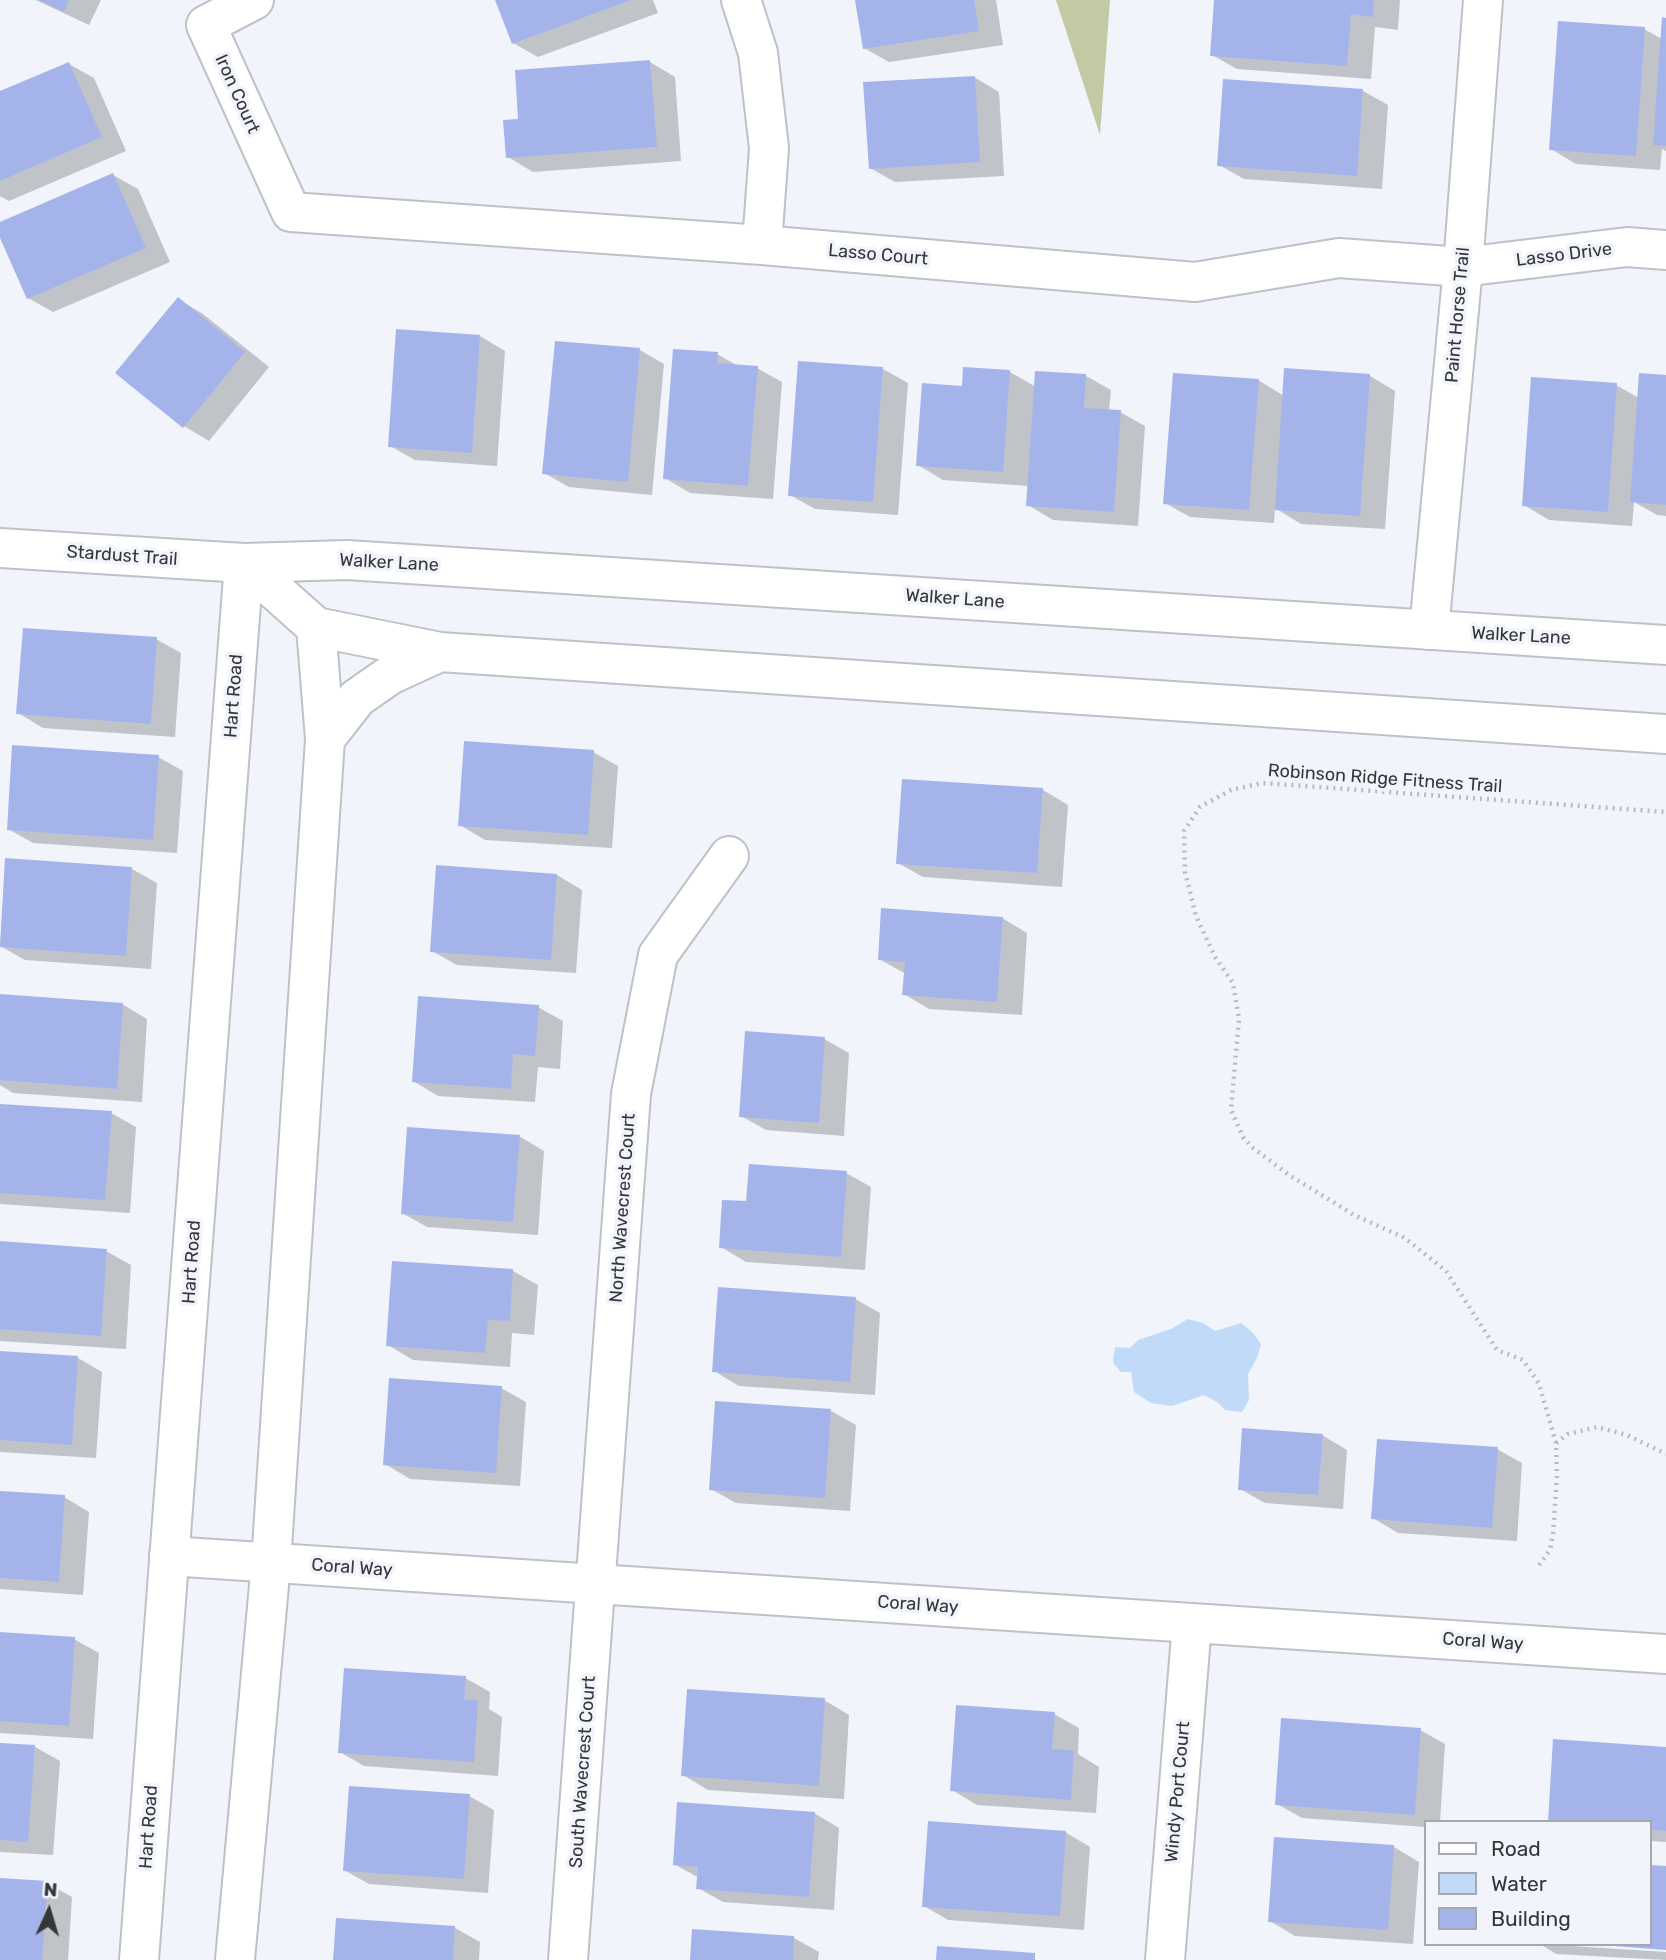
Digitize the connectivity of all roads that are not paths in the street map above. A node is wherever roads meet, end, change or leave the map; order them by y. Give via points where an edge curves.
1 (254, 0) edge
2 (741, 0) edge
3 (1483, 0) edge
4 (291, 212) joint
5 (762, 245) junction
6 (1666, 250) edge
7 (1463, 267) junction
8 (0, 548) edge
9 (244, 563) junction
10 (316, 627) junction
11 (1429, 630) junction
12 (1666, 645) edge
13 (440, 652) junction
14 (1666, 733) edge
15 (325, 739) junction
16 (729, 856) dead end
17 (169, 1556) junction
18 (271, 1563) junction
19 (597, 1584) junction
20 (1192, 1623) junction
21 (1666, 1654) edge
22 (139, 1960) edge
23 (236, 1960) edge
24 (568, 1960) edge
25 (1165, 1960) edge

1 - 4 street, Iron Court via 206,25
2 - 5 street via 758,53 769,148
3 - 7 street, Paint Horse Trail
4 - 5 street, Lasso Court
5 - 7 street, Lasso Court via 1195,282 1339,258
6 - 7 street, Lasso Drive via 1627,247
7 - 11 street, Paint Horse Trail
8 - 9 street, Stardust Trail
9 - 10 street
9 - 11 street, Walker Lane via 347,560
9 - 17 street, Hart Road
10 - 13 street
10 - 15 street
11 - 12 street, Walker Lane
13 - 14 street
13 - 15 street via 390,675 357,698
15 - 18 street
16 - 19 street, North Wavecrest Court via 658,955 631,1094
17 - 18 street, Coral Way
17 - 22 street, Hart Road
18 - 19 street, Coral Way
18 - 23 street
19 - 20 street, Coral Way
19 - 24 street, South Wavecrest Court
20 - 21 street, Coral Way
20 - 25 street, Windy Port Court

